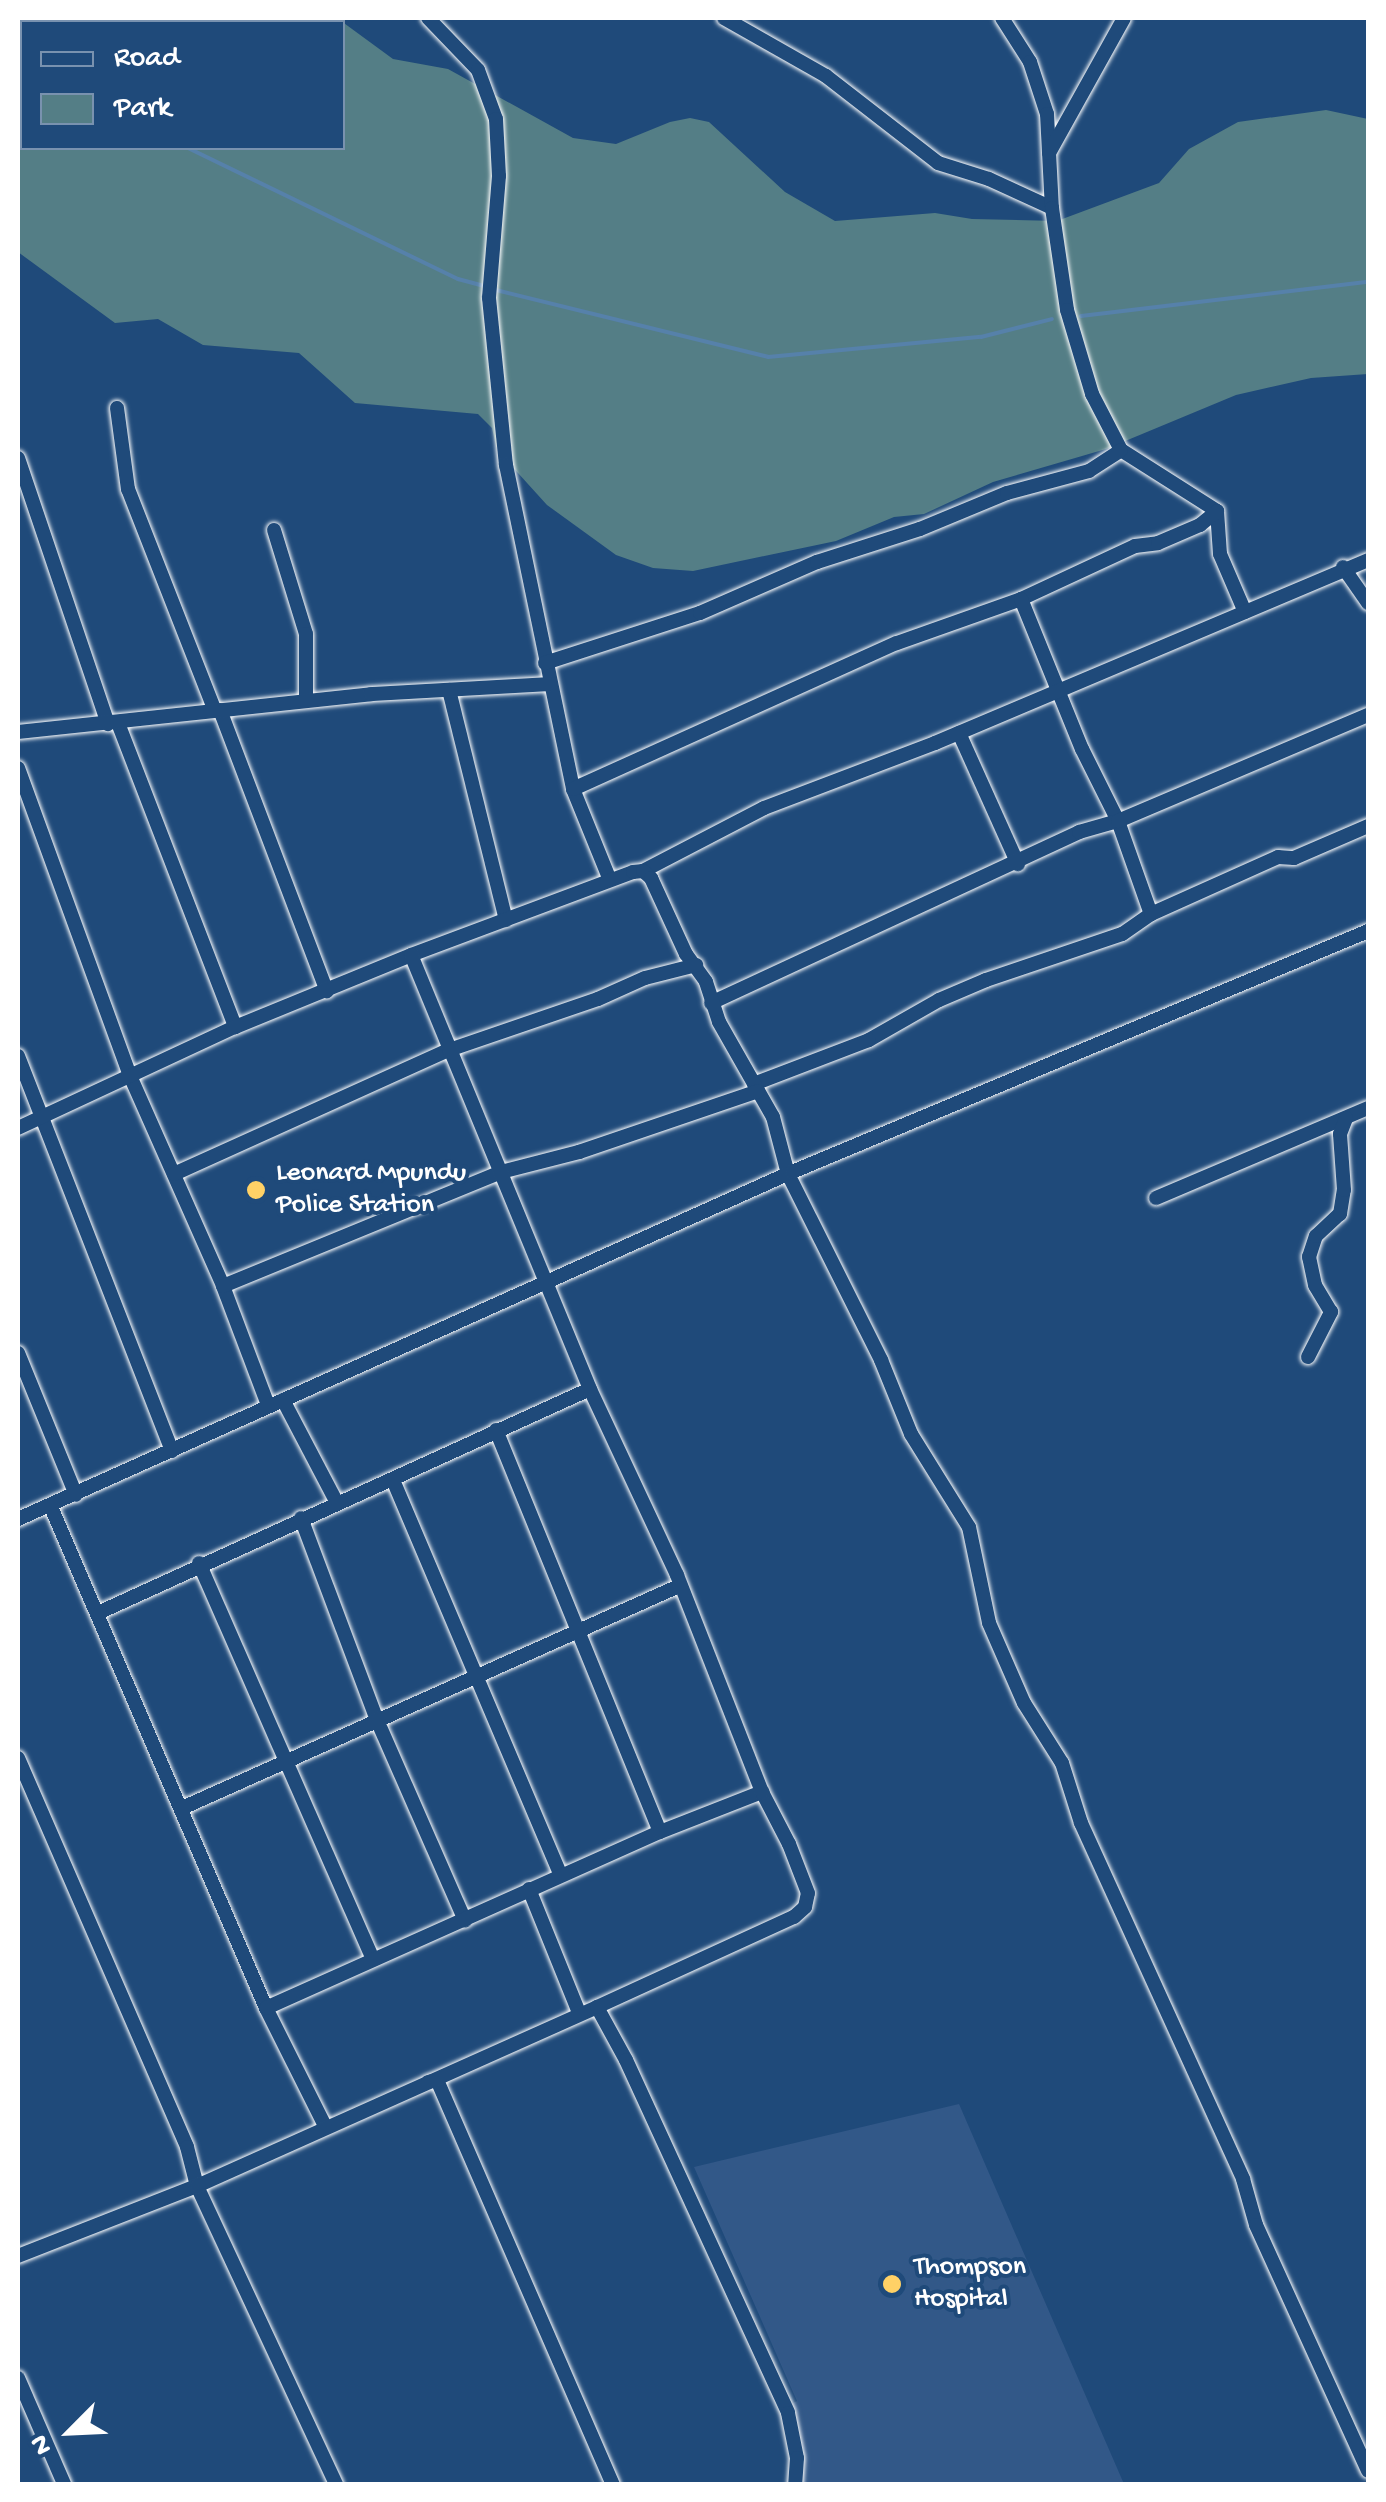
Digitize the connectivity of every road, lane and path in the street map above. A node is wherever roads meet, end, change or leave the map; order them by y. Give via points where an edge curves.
1 (428, 18) edge
2 (724, 18) edge
3 (1002, 18) edge
4 (1124, 18) edge
5 (1048, 154) junction
6 (1052, 208) junction
7 (117, 408) dead end
8 (1121, 450) junction
9 (18, 458) edge
10 (1216, 511) junction
11 (274, 530) dead end
12 (1368, 560) edge
13 (1343, 568) junction
14 (1021, 599) junction
15 (1368, 602) edge
16 (1245, 612) junction
17 (546, 663) junction
18 (548, 684) junction
19 (449, 690) junction
20 (1058, 690) junction
21 (306, 700) junction
22 (217, 710) junction
23 (1368, 715) edge
24 (113, 723) junction
25 (18, 732) edge
26 (959, 733) junction
27 (18, 768) edge
28 (573, 789) junction
29 (1118, 821) junction
30 (1368, 826) edge
31 (1018, 864) junction
32 (643, 871) junction
33 (610, 880) junction
34 (1151, 914) junction
35 (506, 920) junction
36 (1368, 932) edge
37 (411, 954) junction
38 (696, 965) junction
39 (328, 991) junction
40 (711, 1003) junction
41 (234, 1027) junction
42 (448, 1050) junction
43 (18, 1056) edge
44 (130, 1078) junction
45 (756, 1087) junction
46 (1368, 1108) edge
47 (1346, 1118) junction
48 (42, 1119) junction
49 (18, 1128) edge
50 (502, 1172) junction
51 (174, 1174) junction
52 (788, 1174) junction
53 (1156, 1198) dead end
54 (549, 1283) junction
55 (223, 1286) junction
56 (18, 1353) edge
57 (1308, 1357) dead end
58 (590, 1389) junction
59 (276, 1402) junction
60 (496, 1430) junction
61 (172, 1451) junction
62 (393, 1480) junction
63 (76, 1494) junction
64 (336, 1501) junction
65 (52, 1507) junction
66 (18, 1518) edge
67 (301, 1518) junction
68 (200, 1564) junction
69 (679, 1586) junction
70 (100, 1612) junction
71 (574, 1629) junction
72 (478, 1674) junction
73 (377, 1720) junction
74 (18, 1758) edge
75 (285, 1758) junction
76 (762, 1792) junction
77 (182, 1808) junction
78 (660, 1832) junction
79 (561, 1875) junction
80 (529, 1889) junction
81 (465, 1920) junction
82 (373, 1959) junction
83 (596, 2007) junction
84 (266, 2008) junction
85 (579, 2013) junction
86 (427, 2082) junction
87 (326, 2126) junction
88 (197, 2186) junction
89 (18, 2256) edge
90 (18, 2378) edge
91 (1368, 2471) edge
92 (64, 2484) edge
93 (336, 2484) edge
94 (613, 2484) edge
95 (795, 2484) edge

1 - 17 street via 478,70 496,119 499,176 489,298 506,464
2 - 6 street via 826,76 938,163
3 - 5 street via 1030,62 1046,114
4 - 5 street
5 - 6 street
6 - 8 street via 1078,360
7 - 22 street via 128,489
8 - 10 street
8 - 17 street via 1089,472 1006,493 700,612
9 - 24 street
10 - 14 street via 1200,525 1135,546
10 - 16 street via 1220,554
11 - 21 street via 306,634
12 - 13 street
13 - 15 street
13 - 16 street
14 - 20 street
14 - 28 street via 897,643
16 - 20 street
17 - 18 street
18 - 19 street
18 - 28 street
19 - 21 street
19 - 35 street
20 - 26 street
20 - 29 street
21 - 22 street
22 - 24 street
22 - 39 street
23 - 29 street
24 - 25 street
24 - 41 street
26 - 31 street
26 - 32 street via 764,808
27 - 44 street
28 - 33 street
29 - 31 street via 1079,832
29 - 34 street
30 - 34 street via 1294,858 1278,857
31 - 40 street
32 - 33 street
32 - 38 street
33 - 35 street
34 - 45 street via 1122,934 970,987 869,1040
35 - 37 street
36 - 52 street
37 - 39 street
37 - 42 street
38 - 40 street
38 - 42 street
39 - 41 street
40 - 45 street
41 - 44 street
42 - 50 street
42 - 51 street
43 - 48 street
44 - 48 street
44 - 51 street
45 - 50 street via 579,1152
45 - 52 street via 773,1117
46 - 47 street
47 - 53 street
47 - 57 street via 1340,1214 1316,1236 1310,1257 1331,1312
48 - 49 street
48 - 61 street
50 - 54 street
50 - 55 street
51 - 55 street
52 - 54 street
52 - 91 street via 882,1360 911,1434 969,1528 996,1639 1024,1703 1062,1763 1087,1838
54 - 58 street
54 - 59 street
55 - 59 street
56 - 63 street
58 - 60 street
58 - 69 street
59 - 61 street
59 - 64 street
60 - 62 street
60 - 71 street
61 - 63 street
62 - 64 street
62 - 72 street
63 - 65 street
64 - 67 street
65 - 66 street
65 - 70 street
67 - 68 street
67 - 73 street
68 - 70 street
68 - 75 street
69 - 71 street
69 - 76 street
70 - 77 street
71 - 72 street
71 - 78 street
72 - 73 street
72 - 79 street
73 - 75 street
73 - 81 street
74 - 88 street via 187,2148
75 - 77 street
75 - 82 street
76 - 78 street
76 - 83 street via 808,1893 805,1907
77 - 84 street
78 - 79 street
79 - 80 street
80 - 81 street
80 - 85 street
81 - 82 street
82 - 84 street
83 - 85 street
83 - 95 street via 788,2413
84 - 87 street
85 - 86 street
86 - 87 street
86 - 94 street via 437,2080
87 - 88 street
88 - 89 street
88 - 93 street
90 - 92 street

